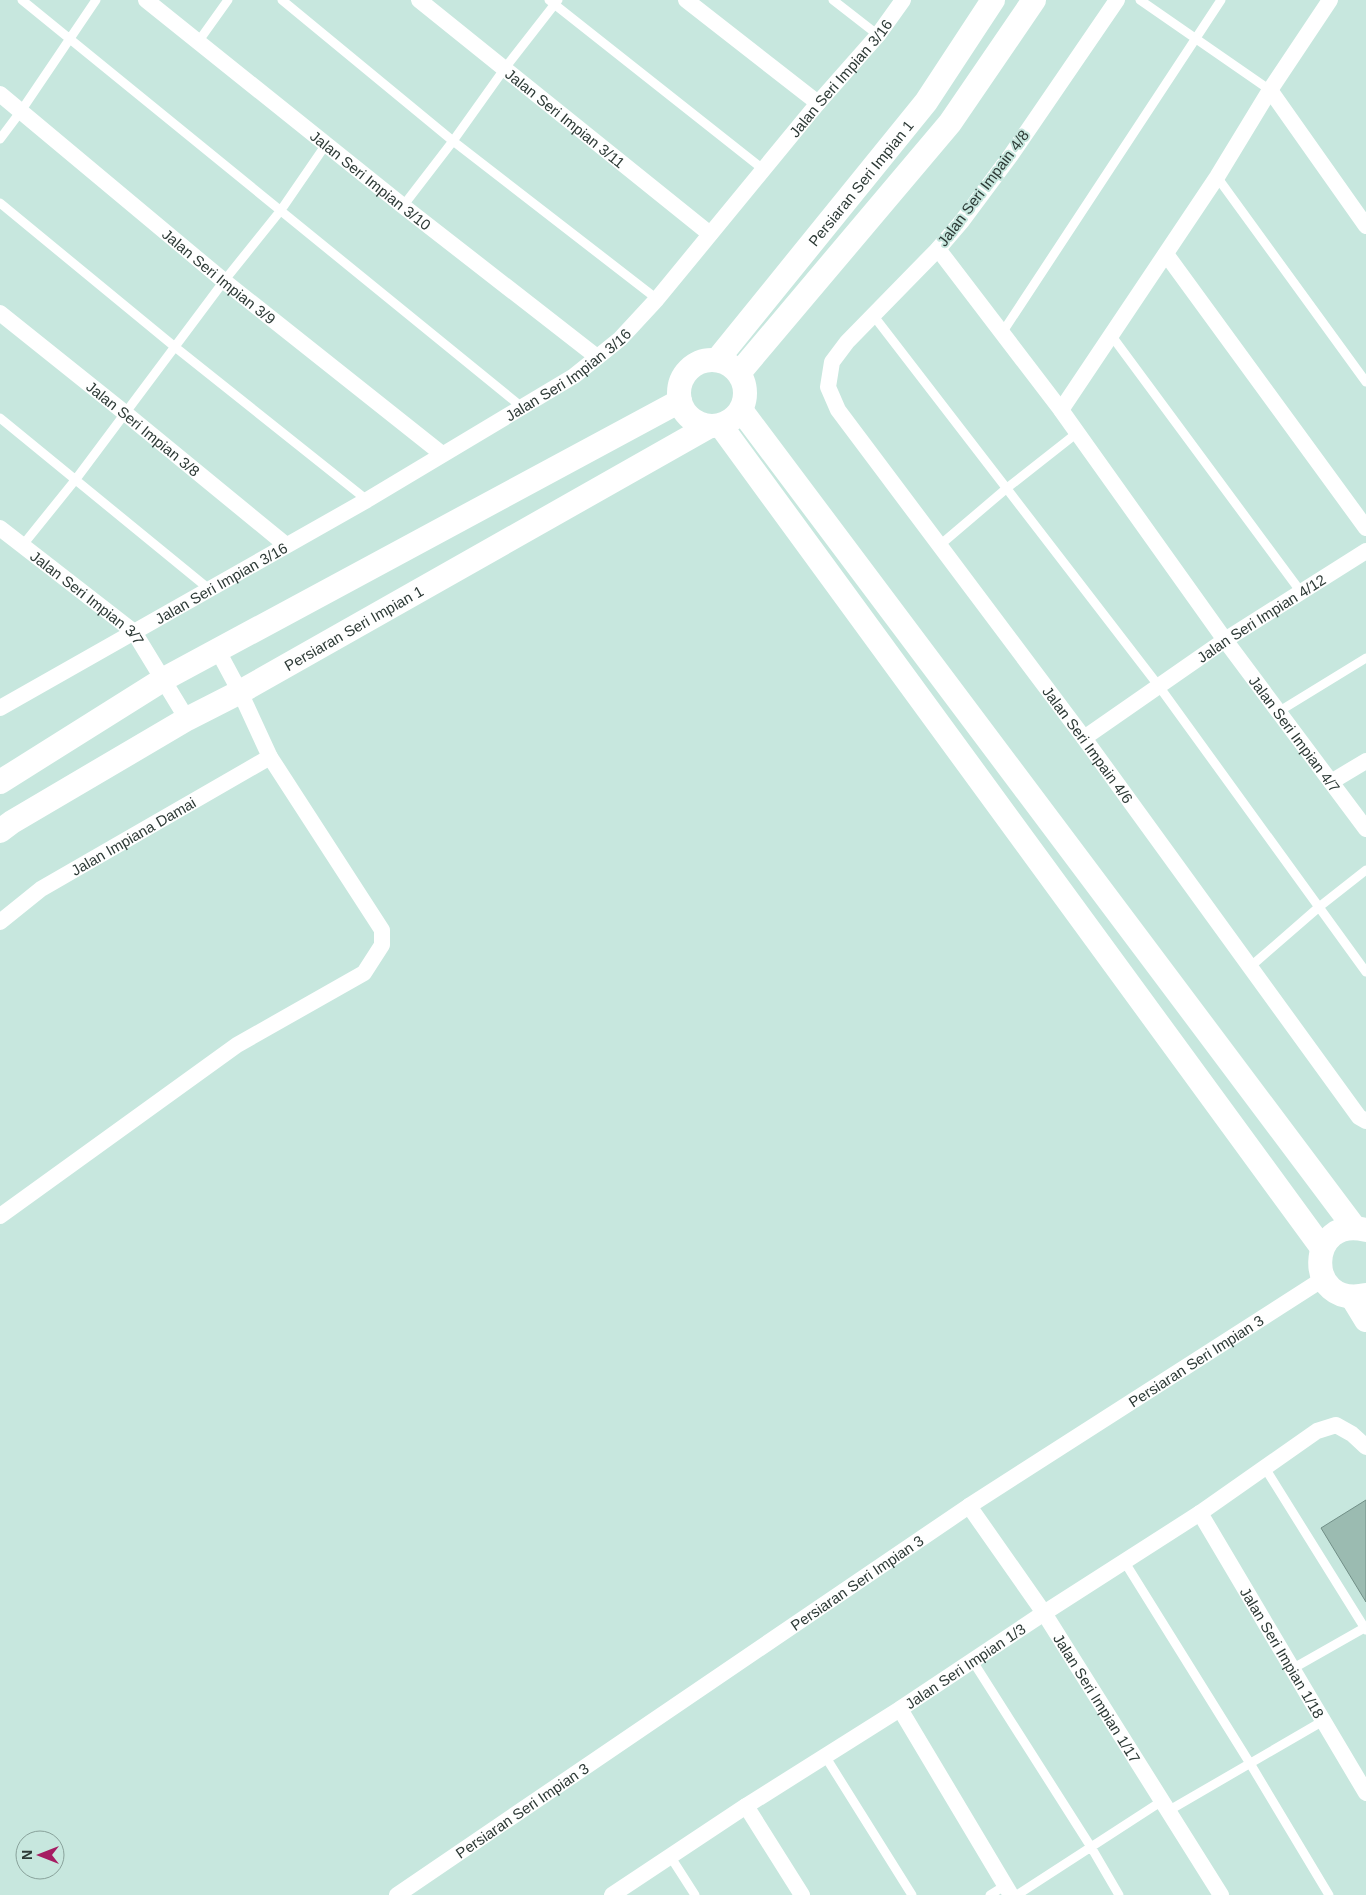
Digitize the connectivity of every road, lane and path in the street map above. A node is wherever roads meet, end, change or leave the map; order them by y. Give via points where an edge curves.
1 (22, 0) edge
2 (96, 0) edge
3 (146, 0) edge
4 (228, 0) edge
5 (282, 0) edge
6 (419, 0) edge
7 (686, 0) edge
8 (833, 0) edge
9 (903, 0) edge
10 (994, 0) edge
11 (1034, 0) edge
12 (1117, 0) edge
13 (1140, 0) edge
14 (1221, 0) edge
15 (1330, 0) edge
16 (554, 2) edge
17 (878, 35) junction
18 (70, 38) junction
19 (1196, 38) junction
20 (198, 42) junction
21 (505, 68) junction
22 (1270, 90) junction
23 (0, 94) edge
24 (818, 104) junction
25 (21, 111) junction
26 (0, 139) edge
27 (453, 141) junction
28 (327, 144) junction
29 (764, 170) junction
30 (1217, 177) junction
31 (0, 203) edge
32 (403, 206) junction
33 (281, 210) junction
34 (1366, 226) edge
35 (710, 234) junction
36 (938, 249) junction
37 (1166, 254) junction
38 (224, 281) junction
39 (657, 299) junction
40 (0, 313) edge
41 (872, 315) junction
42 (1002, 333) junction
43 (1111, 335) junction
44 (175, 347) junction
45 (597, 358) junction
46 (717, 360) junction
47 (832, 362) joint
48 (739, 373) junction
49 (1366, 382) edge
50 (680, 402) junction
51 (523, 408) junction
52 (741, 410) junction
53 (1061, 410) junction
54 (125, 413) junction
55 (0, 418) edge
56 (714, 426) junction
57 (1077, 433) junction
58 (442, 454) junction
59 (76, 480) junction
60 (1007, 488) junction
61 (367, 500) junction
62 (0, 528) edge
63 (1366, 528) edge
64 (940, 544) junction
65 (286, 545) junction
66 (22, 546) junction
67 (1366, 551) edge
68 (209, 589) junction
69 (1301, 592) junction
70 (134, 632) junction
71 (1225, 640) junction
72 (218, 651) junction
73 (1366, 658) edge
74 (164, 679) junction
75 (1158, 686) junction
76 (240, 692) junction
77 (0, 708) edge
78 (1278, 712) junction
79 (187, 719) junction
80 (1084, 738) junction
81 (270, 757) junction
82 (1366, 761) edge
83 (0, 782) edge
84 (1332, 782) junction
85 (1366, 829) edge
86 (0, 831) edge
87 (1366, 870) edge
88 (1319, 907) junction
89 (0, 922) edge
90 (1250, 967) junction
91 (1366, 972) edge
92 (1366, 1121) edge
93 (0, 1216) edge
94 (1360, 1229) edge
95 (1322, 1248) junction
96 (1324, 1280) junction
97 (1359, 1296) edge
98 (1366, 1320) edge
99 (1366, 1447) edge
100 (1265, 1468) junction
101 (968, 1506) junction
102 (1200, 1513) junction
103 (1124, 1561) junction
104 (1044, 1613) junction
105 (1366, 1628) edge
106 (972, 1660) junction
107 (1292, 1669) junction
108 (900, 1709) junction
109 (1324, 1721) junction
110 (825, 1756) junction
111 (1250, 1765) junction
112 (1366, 1793) edge
113 (746, 1806) junction
114 (1165, 1806) junction
115 (1091, 1847) junction
116 (670, 1856) junction
117 (1011, 1892) edge
118 (397, 1895) edge
119 (612, 1895) edge
120 (695, 1895) edge
121 (802, 1895) edge
122 (912, 1895) edge
123 (990, 1895) edge
124 (1119, 1895) edge
125 (1221, 1895) edge
126 (1329, 1895) edge

1 - 18 lane
2 - 18 lane
3 - 20 street, Jalan Seri Impian 3/10
4 - 20 lane
5 - 27 lane
6 - 21 street, Jalan Seri Impian 3/11
7 - 24 street
8 - 17 lane
9 - 17 street, Jalan Seri Impian 3/16
10 - 46 street, Persiaran Seri Impian 1 via 926,102
11 - 48 street via 950,123
12 - 36 street, Jalan Seri Impain 4/8 via 1011,155
13 - 19 lane
14 - 19 lane
15 - 22 street
16 - 21 lane
16 - 29 lane
17 - 24 street, Jalan Seri Impian 3/16
18 - 25 lane
18 - 33 lane
19 - 22 lane
19 - 42 lane
20 - 28 street, Jalan Seri Impian 3/10
21 - 27 lane
21 - 35 street, Jalan Seri Impian 3/11
22 - 30 street
22 - 34 street
23 - 25 street, Jalan Seri Impian 3/9
24 - 29 street, Jalan Seri Impian 3/16
25 - 26 lane
25 - 38 street, Jalan Seri Impian 3/9
27 - 32 lane
27 - 39 lane
28 - 32 street, Jalan Seri Impian 3/10
28 - 33 lane
29 - 35 street, Jalan Seri Impian 3/16
30 - 37 street
30 - 49 lane
31 - 44 lane
32 - 45 street, Jalan Seri Impian 3/10
33 - 38 lane
33 - 51 lane
35 - 39 street, Jalan Seri Impian 3/16
36 - 41 street, Jalan Seri Impain 4/8
36 - 42 street, Jalan Seri Impian 4/7
37 - 43 street
37 - 63 street
38 - 44 lane
38 - 58 street, Jalan Seri Impian 3/9
39 - 45 street, Jalan Seri Impian 3/16 via 620,339
40 - 54 street, Jalan Seri Impian 3/8
41 - 47 street, Jalan Seri Impain 4/8
41 - 60 lane
42 - 53 street, Jalan Seri Impian 4/7
43 - 53 street
43 - 69 lane
44 - 54 lane
44 - 61 lane
45 - 51 street, Jalan Seri Impian 3/16
46 - 48 street via 729,364
46 - 50 street via 704,360 692,366 679,388
47 - 64 street, Jalan Seri Impain 4/6 via 828,387 832,400
48 - 52 street via 745,385 746,398
50 - 56 street via 685,414 695,422
50 - 72 street
51 - 58 street, Jalan Seri Impian 3/16
52 - 56 street via 732,420
52 - 94 street
53 - 57 street, Jalan Seri Impian 4/7
54 - 59 lane
54 - 65 street, Jalan Seri Impian 3/8
55 - 59 lane
56 - 76 street, Persiaran Seri Impian 1
56 - 95 street
57 - 60 lane
57 - 71 street, Jalan Seri Impian 4/7
58 - 61 street, Jalan Seri Impian 3/16
59 - 66 lane
59 - 68 lane
60 - 64 lane
60 - 75 lane
61 - 65 street, Jalan Seri Impian 3/16
62 - 66 street, Jalan Seri Impian 3/7
64 - 80 street, Jalan Seri Impain 4/6
65 - 68 street, Jalan Seri Impian 3/16
66 - 70 street, Jalan Seri Impian 3/7
67 - 69 street, Jalan Seri Impian 4/12
68 - 70 street, Jalan Seri Impian 3/16
69 - 71 street, Jalan Seri Impian 4/12
70 - 74 street, Jalan Seri Impian 3/7
70 - 77 street, Jalan Seri Impian 3/16
71 - 75 street, Jalan Seri Impian 4/12
71 - 78 street, Jalan Seri Impian 4/7
72 - 74 street
72 - 76 street
73 - 78 lane
74 - 79 street, Jalan Seri Impian 3/7
74 - 83 street
75 - 80 street, Jalan Seri Impian 4/12
75 - 88 lane
76 - 79 street, Persiaran Seri Impian 1
76 - 81 street
78 - 84 street, Jalan Seri Impian 4/7
79 - 86 street, Persiaran Seri Impian 1
80 - 90 street, Jalan Seri Impain 4/6
81 - 89 street, Jalan Impiana Damai via 41,889
81 - 93 street via 382,930 379,951 364,974 236,1045
82 - 84 street
84 - 85 street, Jalan Seri Impian 4/7
87 - 88 lane
88 - 90 lane
88 - 91 lane
90 - 92 street, Jalan Seri Impain 4/6 via 1359,1116
94 - 95 street via 1341,1230
95 - 96 street via 1319,1264
96 - 97 street via 1340,1295
96 - 101 street, Persiaran Seri Impian 3
97 - 98 street
99 - 100 street, Jalan Seri Impian 1/3 via 1336,1425 1317,1431
100 - 102 street, Jalan Seri Impian 1/3
100 - 105 lane
101 - 104 street, Jalan Seri Impian 1/17
101 - 118 street, Persiaran Seri Impian 3
102 - 103 street, Jalan Seri Impian 1/3
102 - 107 street, Jalan Seri Impian 1/18
103 - 104 street, Jalan Seri Impian 1/3
103 - 111 lane
104 - 106 street, Jalan Seri Impian 1/3
104 - 114 street, Jalan Seri Impian 1/17
105 - 107 lane
106 - 108 street, Jalan Seri Impian 1/3
106 - 115 lane
107 - 109 street, Jalan Seri Impian 1/18
108 - 110 street, Jalan Seri Impian 1/3
108 - 117 street
109 - 111 lane
109 - 112 street, Jalan Seri Impian 1/18
110 - 113 street, Jalan Seri Impian 1/3
110 - 122 lane
111 - 114 lane
111 - 126 lane
113 - 116 street, Jalan Seri Impian 1/3
113 - 121 street
114 - 115 lane
114 - 125 street, Jalan Seri Impian 1/17
115 - 117 lane
115 - 124 lane
116 - 119 street, Jalan Seri Impian 1/3
116 - 120 lane
117 - 123 lane

